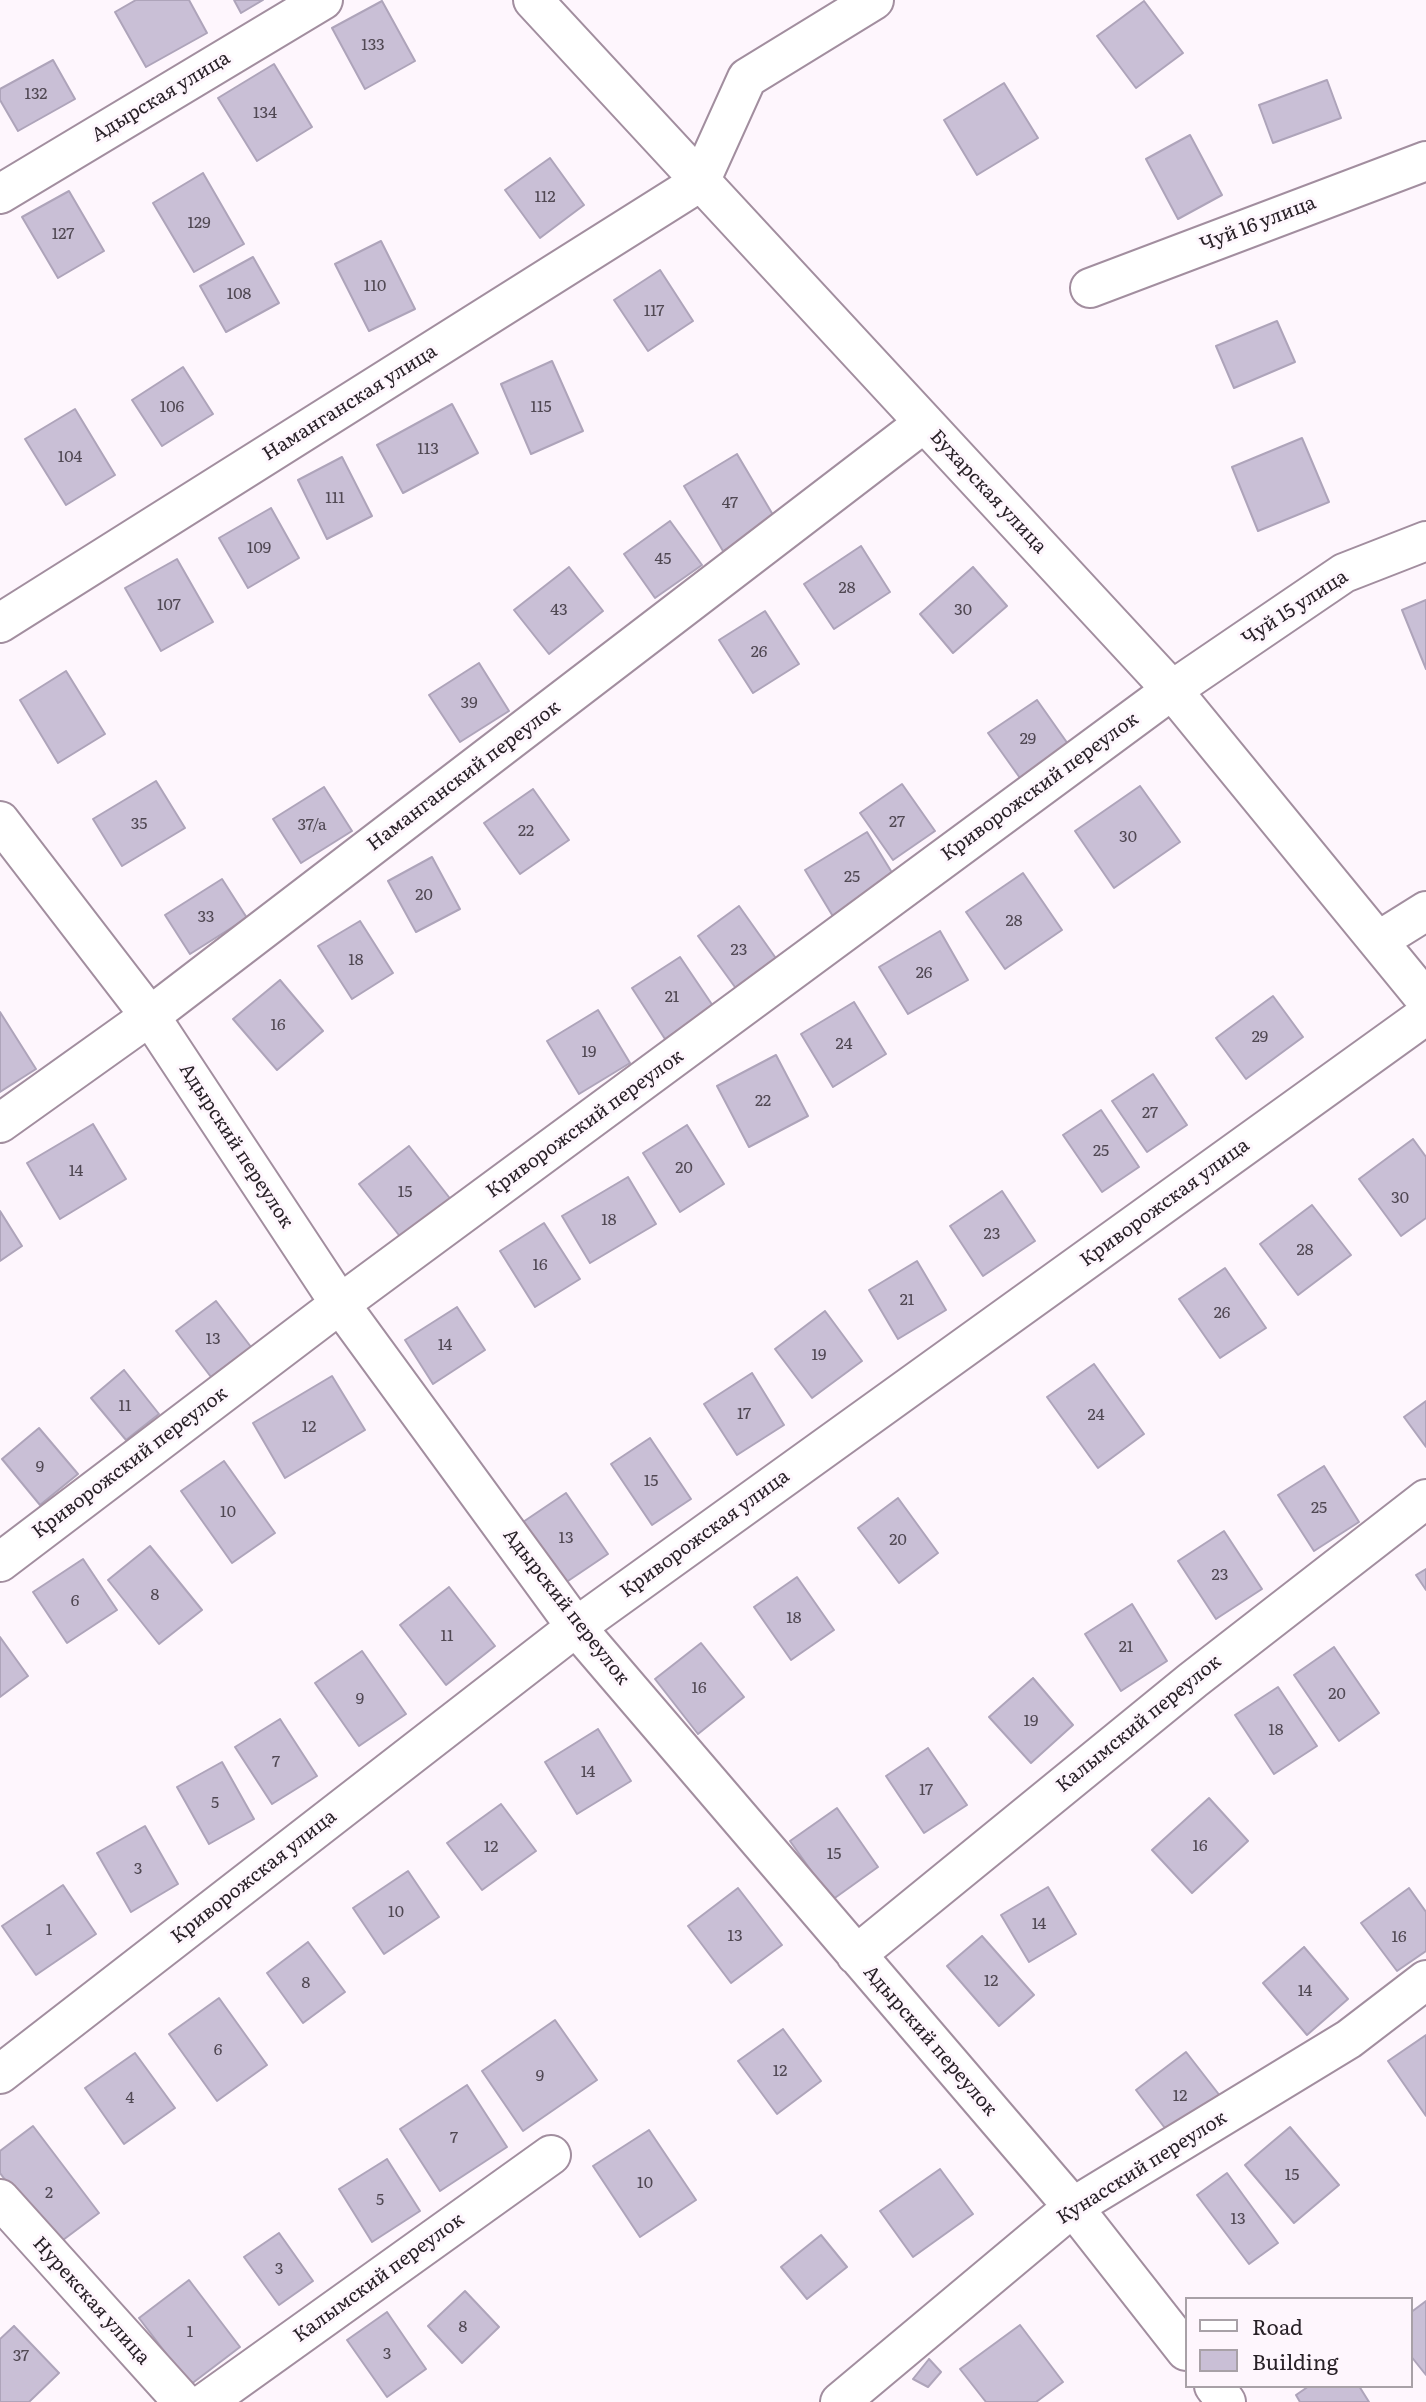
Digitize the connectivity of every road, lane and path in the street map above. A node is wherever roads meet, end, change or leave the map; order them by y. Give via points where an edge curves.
1 (323, 0) edge
2 (533, 0) edge
3 (874, 0) edge
4 (1426, 161) edge
5 (700, 182) junction
6 (0, 194) edge
7 (1090, 288) dead end
8 (924, 423) junction
9 (1426, 541) edge
10 (0, 623) edge
11 (1172, 690) junction
12 (0, 821) edge
13 (1426, 911) edge
14 (1378, 941) junction
15 (1426, 1000) edge
16 (1426, 1015) edge
17 (150, 1017) junction
18 (0, 1123) edge
19 (340, 1304) junction
20 (1426, 1499) edge
21 (0, 1562) edge
22 (576, 1627) junction
23 (856, 1955) junction
24 (1426, 1980) edge
25 (0, 2074) edge
26 (551, 2155) dead end
27 (0, 2199) edge
28 (1073, 2207) junction
29 (1184, 2348) edge
30 (183, 2402) edge
31 (206, 2402) edge
32 (840, 2402) edge

1 - 6 street, Адырская улица
2 - 5 street, Бухарская улица
3 - 5 street via 747,78
4 - 7 street, Чуй 16 улица
5 - 8 street, Бухарская улица
5 - 10 street, Наманганская улица
8 - 11 street, Бухарская улица
8 - 17 street, Наманганский переулок
9 - 11 street, Чуй 15 улица via 1344,573
11 - 14 street, Бухарская улица
11 - 19 street, Криворожский переулок
12 - 17 street, Адырский переулок
13 - 14 street
14 - 15 street, Бухарская улица
16 - 22 street, Криворожская улица
17 - 18 street, Наманганский переулок
17 - 19 street, Адырский переулок
19 - 21 street, Криворожский переулок
19 - 22 street, Адырский переулок
20 - 23 street, Калымский переулок via 1193,1680
22 - 23 street, Адырский переулок
22 - 25 street, Криворожская улица
23 - 28 street, Адырский переулок
24 - 28 street, Кунасский переулок via 1349,2039
26 - 31 street, Калымский переулок
27 - 30 street, Нурекская улица
28 - 29 street, Адырский переулок
28 - 32 street, Кунасский переулок

